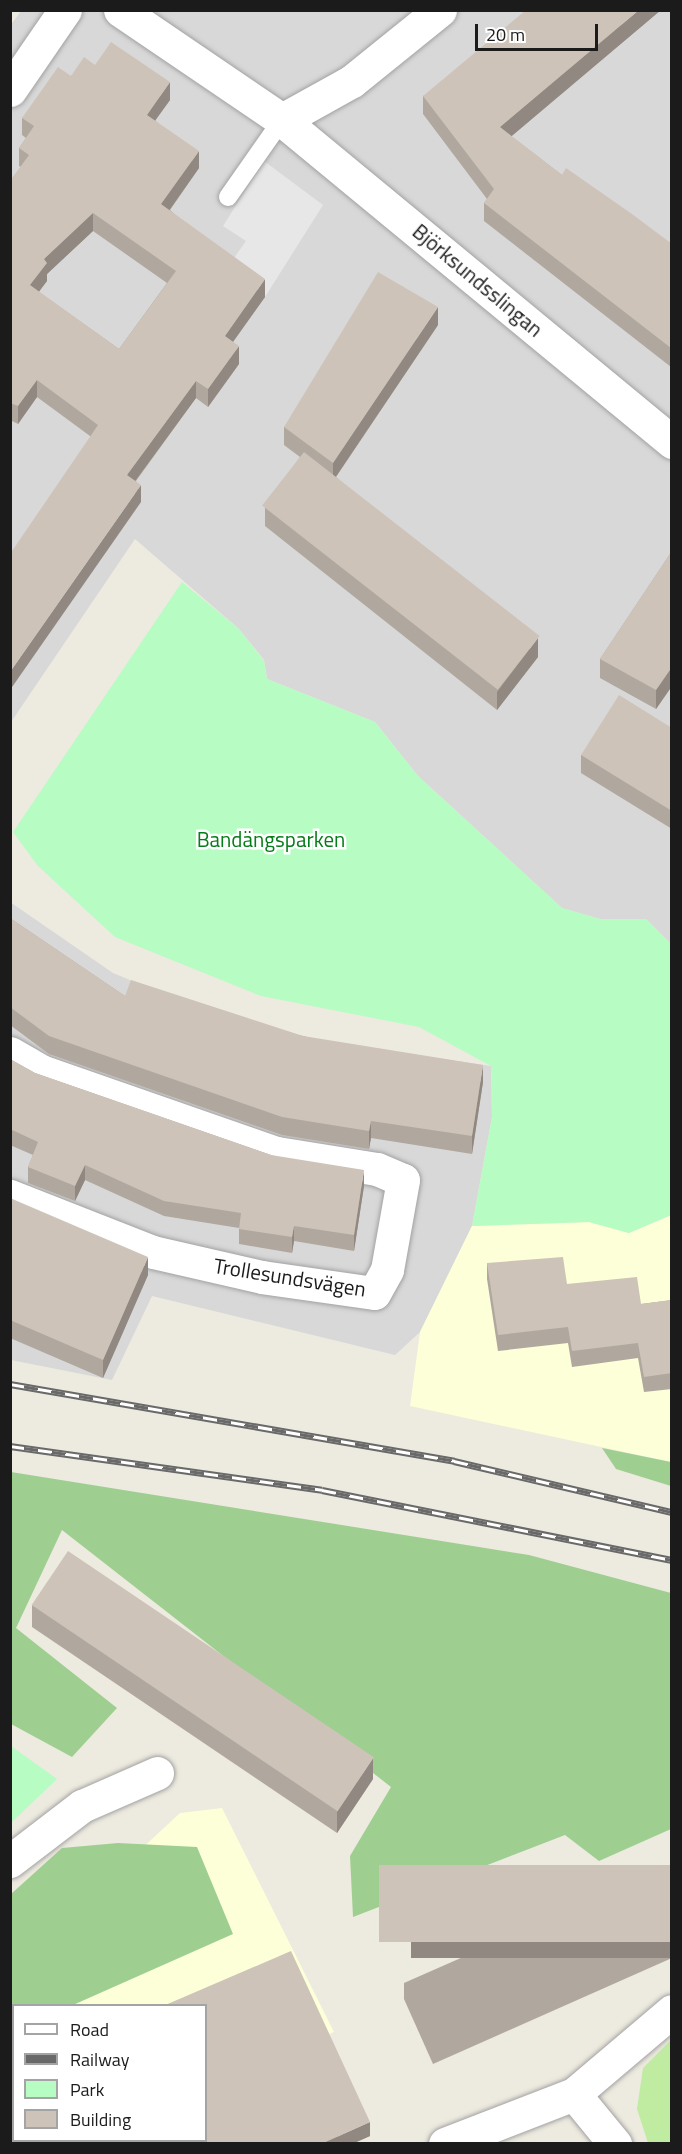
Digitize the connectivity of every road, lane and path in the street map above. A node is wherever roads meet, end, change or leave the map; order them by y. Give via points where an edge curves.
1 (65, 10) edge
2 (120, 10) edge
3 (440, 10) edge
4 (10, 90) edge
5 (282, 120) junction
6 (228, 197) dead end
7 (672, 442) edge
8 (10, 1053) edge
9 (10, 1196) edge
10 (157, 1773) dead end
11 (10, 1861) edge
12 (672, 2011) edge
13 (574, 2094) junction
14 (445, 2144) edge
15 (615, 2144) edge

1 - 4 street
2 - 5 street, Björksundsslingan
3 - 5 street via 352,81
5 - 6 lane
5 - 7 street, Björksundsslingan
8 - 9 street, Trollesundsvägen via 41,1071 277,1153 377,1168 403,1180 387,1270 374,1293 262,1277 153,1252
10 - 11 street via 82,1806
12 - 13 street
13 - 14 street
13 - 15 street

